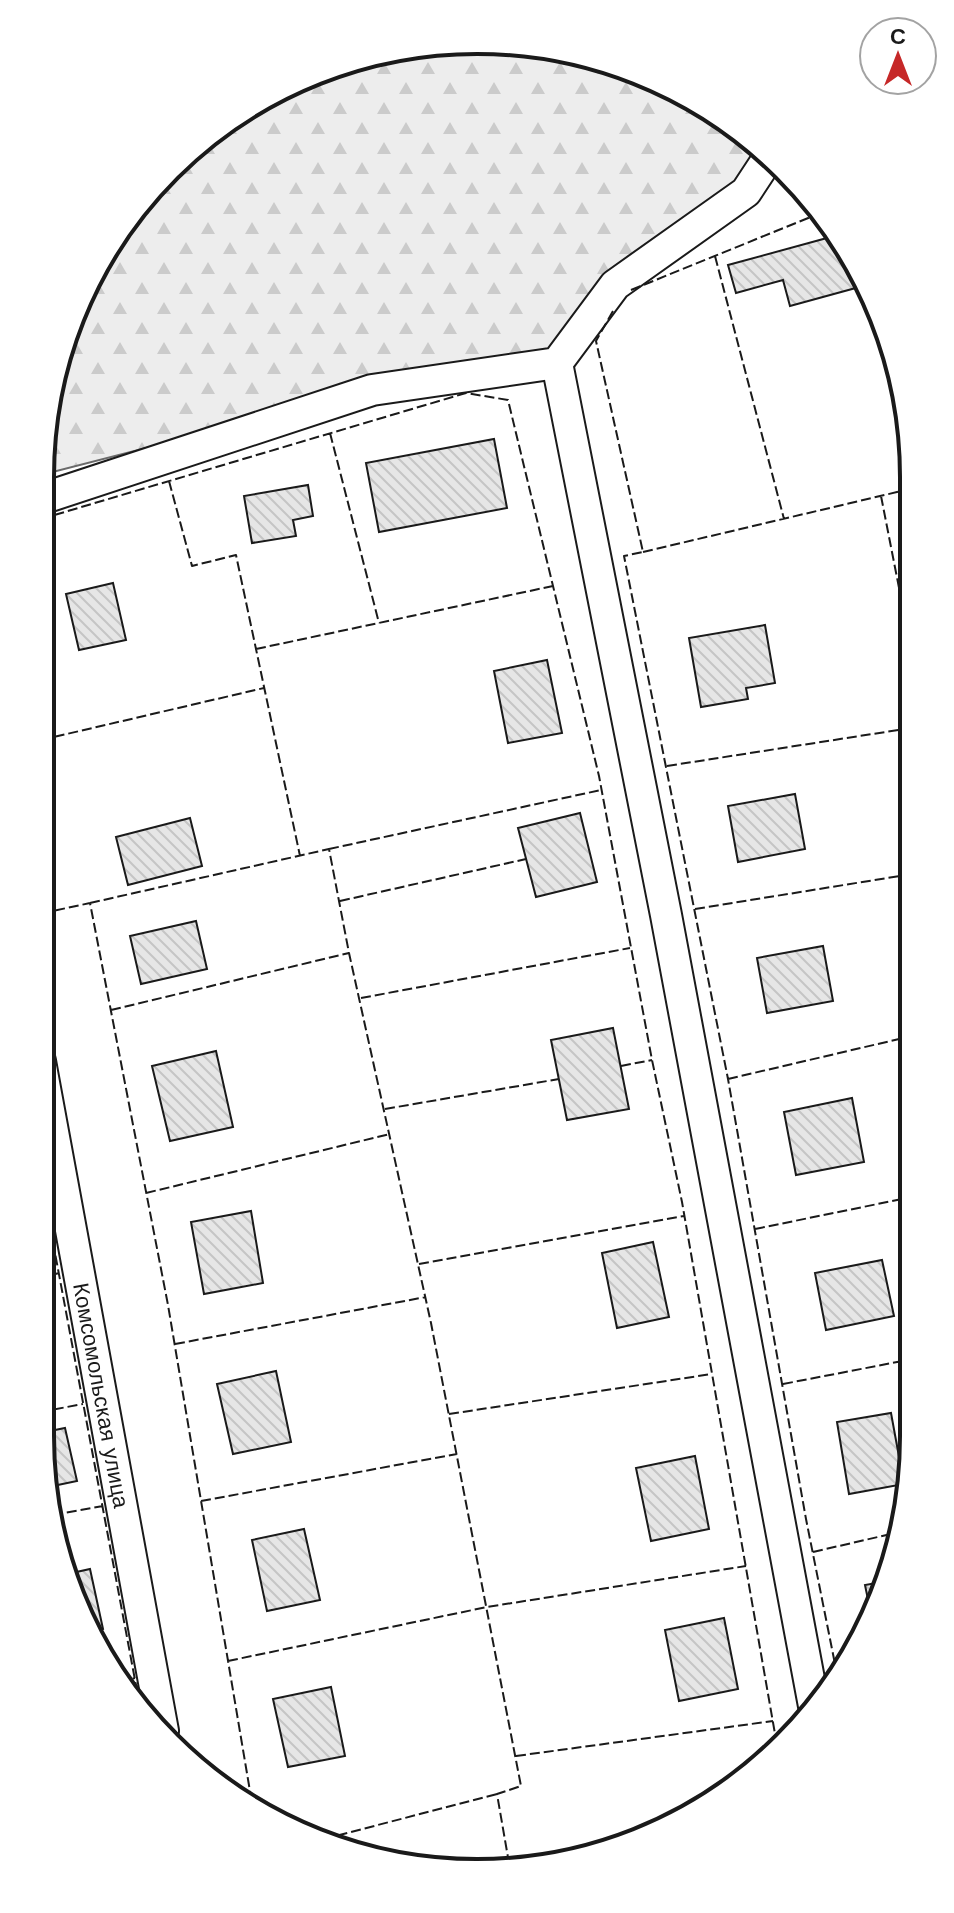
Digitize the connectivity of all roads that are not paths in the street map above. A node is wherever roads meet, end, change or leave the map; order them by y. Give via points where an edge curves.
1 (763, 166) edge
2 (557, 363) junction
3 (54, 495) edge
4 (54, 1137) edge
5 (812, 1695) edge
6 (160, 1716) edge

1 - 2 street via 746,192 615,285
2 - 3 street via 372,390
2 - 5 street
4 - 6 street, Комсомольская улица

